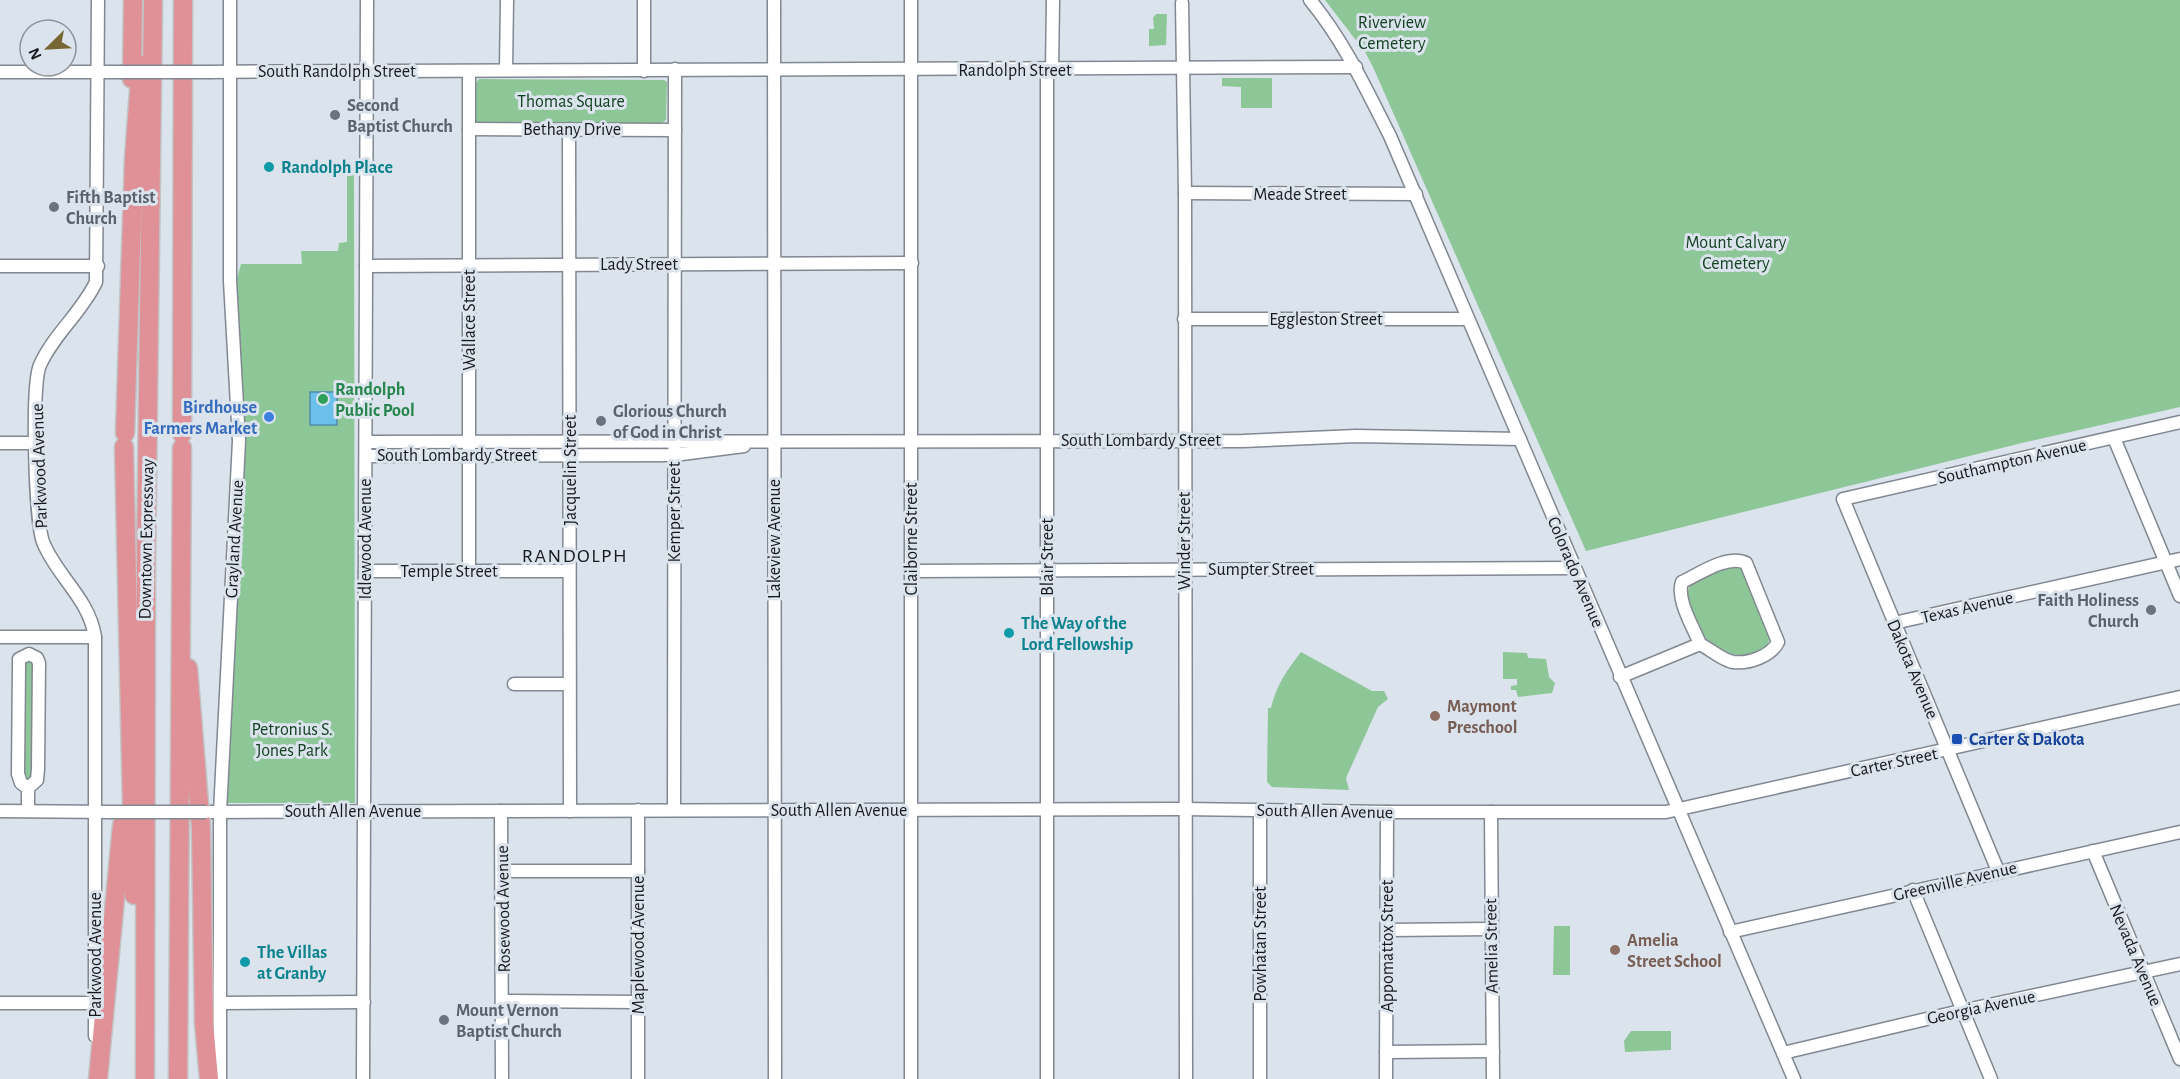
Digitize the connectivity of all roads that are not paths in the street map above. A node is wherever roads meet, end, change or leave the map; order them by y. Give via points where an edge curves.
1 (98, 0) edge
2 (133, 0) edge
3 (142, 0) edge
4 (153, 0) edge
5 (183, 0) edge
6 (230, 0) edge
7 (367, 0) edge
8 (507, 0) edge
9 (644, 0) edge
10 (774, 0) edge
11 (910, 0) edge
12 (1053, 0) edge
13 (1310, 0) edge
14 (1182, 3) dead end
15 (1356, 67) junction
16 (675, 69) junction
17 (1183, 69) junction
18 (506, 70) junction
19 (775, 70) junction
20 (910, 70) junction
21 (469, 71) junction
22 (644, 71) junction
23 (1050, 71) junction
24 (0, 72) edge
25 (98, 72) junction
26 (230, 72) junction
27 (367, 72) junction
28 (469, 129) junction
29 (569, 129) junction
30 (675, 130) junction
31 (134, 158) junction
32 (1185, 193) junction
33 (1416, 194) junction
34 (912, 263) junction
35 (570, 264) junction
36 (674, 264) junction
37 (776, 264) junction
38 (469, 265) junction
39 (0, 266) edge
40 (98, 266) junction
41 (366, 266) junction
42 (1184, 319) junction
43 (1468, 319) junction
44 (2180, 422) edge
45 (2114, 438) junction
46 (468, 440) junction
47 (571, 440) junction
48 (910, 440) junction
49 (1047, 440) junction
50 (1184, 440) junction
51 (1520, 440) junction
52 (674, 441) junction
53 (366, 442) junction
54 (769, 442) junction
55 (0, 443) edge
56 (37, 443) junction
57 (468, 455) junction
58 (570, 455) junction
59 (674, 455) junction
60 (366, 456) junction
61 (1843, 499) joint
62 (2180, 559) edge
63 (2165, 562) junction
64 (1184, 568) junction
65 (1575, 568) junction
66 (1047, 569) junction
67 (469, 570) junction
68 (365, 571) junction
69 (569, 571) junction
70 (912, 571) junction
71 (2180, 596) edge
72 (180, 619) junction
73 (1894, 623) junction
74 (0, 636) edge
75 (29, 636) junction
76 (95, 637) junction
77 (1700, 644) junction
78 (29, 654) junction
79 (1620, 677) junction
80 (514, 684) dead end
81 (569, 684) junction
82 (128, 694) junction
83 (2180, 697) edge
84 (1947, 750) junction
85 (28, 788) junction
86 (911, 809) junction
87 (1047, 809) junction
88 (1184, 809) junction
89 (1677, 809) junction
90 (638, 810) junction
91 (674, 810) junction
92 (775, 810) junction
93 (1260, 810) junction
94 (0, 811) edge
95 (28, 811) junction
96 (95, 811) junction
97 (364, 811) junction
98 (501, 811) junction
99 (570, 811) junction
100 (219, 812) junction
101 (1387, 812) junction
102 (1491, 812) junction
103 (2180, 832) edge
104 (2093, 851) junction
105 (502, 871) junction
106 (638, 871) junction
107 (1998, 871) junction
108 (1913, 890) junction
109 (1387, 930) junction
110 (1491, 930) junction
111 (1730, 932) junction
112 (2180, 964) edge
113 (2144, 972) junction
114 (504, 1001) junction
115 (364, 1002) junction
116 (638, 1002) junction
117 (94, 1003) junction
118 (220, 1003) junction
119 (0, 1004) edge
120 (1963, 1011) junction
121 (1493, 1051) junction
122 (1386, 1052) junction
123 (1783, 1053) junction
124 (2180, 1059) edge
125 (96, 1079) edge
126 (145, 1079) edge
127 (178, 1079) edge
128 (209, 1079) edge
129 (220, 1079) edge
130 (363, 1079) edge
131 (502, 1079) edge
132 (638, 1079) edge
133 (775, 1079) edge
134 (911, 1079) edge
135 (1047, 1079) edge
136 (1185, 1079) edge
137 (1260, 1079) edge
138 (1386, 1079) edge
139 (1493, 1079) edge
140 (1794, 1079) edge
141 (1991, 1079) edge

1 - 25 street, Parkwood Avenue
2 - 31 highway
3 - 31 highway
4 - 126 highway, Downtown Expressway
5 - 72 highway, Downtown Expressway
6 - 26 street, Grayland Avenue
7 - 27 street, Idlewood Avenue
8 - 18 street
9 - 22 street
10 - 19 street, Lakeview Avenue
11 - 20 street, Claiborne Street
12 - 23 street, Blair Street
13 - 15 street, Colorado Avenue
14 - 17 street, Winder Street
15 - 17 street, Randolph Street
15 - 33 street, Colorado Avenue
16 - 19 street, Randolph Street
16 - 22 street, South Randolph Street
16 - 30 street, Kemper Street
17 - 23 street, Randolph Street
17 - 32 street, Winder Street
18 - 21 street, South Randolph Street
18 - 22 street, South Randolph Street
19 - 20 street, Randolph Street
19 - 37 street, Lakeview Avenue
20 - 23 street, Randolph Street
20 - 34 street, Claiborne Street
21 - 27 street, South Randolph Street
21 - 28 street, Wallace Street
23 - 49 street, Blair Street
24 - 25 street, South Randolph Street
25 - 26 street, South Randolph Street, bridge
25 - 40 street, Parkwood Avenue
26 - 27 street, South Randolph Street
26 - 100 street, Grayland Avenue via 230,281 239,441
27 - 41 street, Idlewood Avenue
28 - 29 street, Bethany Drive
28 - 38 street, Wallace Street
29 - 30 street, Bethany Drive
29 - 35 street, Jacquelin Street
30 - 36 street, Kemper Street
31 - 82 highway via 125,440
32 - 33 street, Meade Street
32 - 42 street, Winder Street
33 - 43 street, Colorado Avenue
34 - 37 street, Lady Street
34 - 48 street, Claiborne Street
35 - 36 street, Lady Street
35 - 38 street, Lady Street
35 - 47 street, Jacquelin Street
36 - 37 street, Lady Street
36 - 52 street, Kemper Street
37 - 54 street, Lakeview Avenue
38 - 41 street, Lady Street
38 - 46 street, Wallace Street
39 - 40 street
40 - 56 street, Parkwood Avenue via 89,297 50,347 39,368
41 - 53 street, Idlewood Avenue
42 - 43 street, Eggleston Street
42 - 50 street, Winder Street
43 - 51 street, Colorado Avenue
44 - 45 street, Southampton Avenue
45 - 61 street, Southampton Avenue
45 - 63 street
46 - 47 street, South Lombardy Street
46 - 53 street, South Lombardy Street
46 - 57 street, Wallace Street
47 - 52 street, South Lombardy Street
47 - 58 street, Jacquelin Street
48 - 49 street, South Lombardy Street
48 - 54 street, South Lombardy Street
48 - 70 street, Claiborne Street
49 - 50 street, South Lombardy Street
49 - 66 street, Blair Street
50 - 51 street, South Lombardy Street via 1356,436
50 - 64 street, Winder Street
51 - 65 street, Colorado Avenue
52 - 54 street, South Lombardy Street
52 - 59 street, Kemper Street
53 - 60 street, Idlewood Avenue
54 - 59 street, South Lombardy Street
54 - 92 street, Lakeview Avenue
55 - 56 street
56 - 76 street, Parkwood Avenue via 38,524 51,559 90,614
57 - 58 street, South Lombardy Street
57 - 60 street, South Lombardy Street
57 - 67 street, Wallace Street
58 - 59 street, South Lombardy Street
58 - 69 street, Jacquelin Street
59 - 91 street, Kemper Street
60 - 68 street, Idlewood Avenue
61 - 73 street, Dakota Avenue
62 - 63 street, Texas Avenue
63 - 71 street
63 - 73 street, Texas Avenue
64 - 65 street, Sumpter Street
64 - 66 street, Sumpter Street
64 - 88 street, Winder Street
65 - 79 street, Colorado Avenue
66 - 70 street, Sumpter Street
66 - 87 street, Blair Street
67 - 68 street, Temple Street
67 - 69 street, Temple Street
68 - 97 street, Idlewood Avenue
69 - 81 street, Jacquelin Street
70 - 86 street, Claiborne Street
72 - 127 highway, Downtown Expressway
72 - 128 highway via 191,692 201,828 204,1023
73 - 84 street, Dakota Avenue
74 - 75 street
75 - 76 street
75 - 78 street
76 - 96 street, Parkwood Avenue
77 - 77 street via 1731,662 1753,660 1774,649 1778,642 1746,563 1739,559 1682,582 1679,591
77 - 79 street
78 - 85 street via 39,663 38,769 37,780
78 - 85 street via 19,659 18,774
79 - 89 street, Colorado Avenue
80 - 81 street
81 - 99 street, Jacquelin Street
82 - 125 highway via 121,830
82 - 126 highway via 137,1014
83 - 84 street, Carter Street
84 - 89 street, Carter Street
84 - 107 street, Dakota Avenue
85 - 95 street
86 - 87 street, South Allen Avenue
86 - 92 street, South Allen Avenue
86 - 134 street, Claiborne Street
87 - 88 street, South Allen Avenue
87 - 135 street, Blair Street
88 - 93 street, South Allen Avenue
88 - 136 street, Winder Street
89 - 102 street, South Allen Avenue
89 - 111 street, Colorado Avenue
90 - 91 street, South Allen Avenue
90 - 99 street, South Allen Avenue
90 - 106 street, Maplewood Avenue
91 - 92 street, South Allen Avenue
92 - 133 street, Lakeview Avenue
93 - 101 street, South Allen Avenue
93 - 137 street, Powhatan Street
94 - 95 street, South Allen Avenue
95 - 96 street, South Allen Avenue
96 - 100 street, South Allen Avenue, bridge
96 - 117 street, Parkwood Avenue
97 - 98 street, South Allen Avenue
97 - 100 street, South Allen Avenue
97 - 115 street, Idlewood Avenue
98 - 99 street, South Allen Avenue
98 - 105 street, Rosewood Avenue
100 - 118 street, Grayland Avenue
101 - 102 street, South Allen Avenue
101 - 109 street, Appomattox Street
102 - 110 street, Amelia Street
103 - 104 street, Greenville Avenue
104 - 107 street, Greenville Avenue
104 - 113 street, Nevada Avenue
105 - 106 street
105 - 114 street, Rosewood Avenue
106 - 116 street, Maplewood Avenue
107 - 108 street, Greenville Avenue
108 - 111 street, Greenville Avenue
108 - 120 street
109 - 110 street
109 - 122 street, Appomattox Street
110 - 121 street, Amelia Street
111 - 123 street, Colorado Avenue
112 - 113 street, Georgia Avenue
113 - 120 street, Georgia Avenue
113 - 124 street, Nevada Avenue
114 - 116 street
114 - 131 street, Rosewood Avenue
115 - 118 street
115 - 130 street, Idlewood Avenue
116 - 132 street, Maplewood Avenue
117 - 119 street
117 - 125 street, Parkwood Avenue
118 - 129 street, Grayland Avenue
120 - 123 street, Georgia Avenue
120 - 141 street
121 - 122 street
121 - 139 street, Amelia Street
122 - 138 street, Appomattox Street
123 - 140 street, Colorado Avenue

